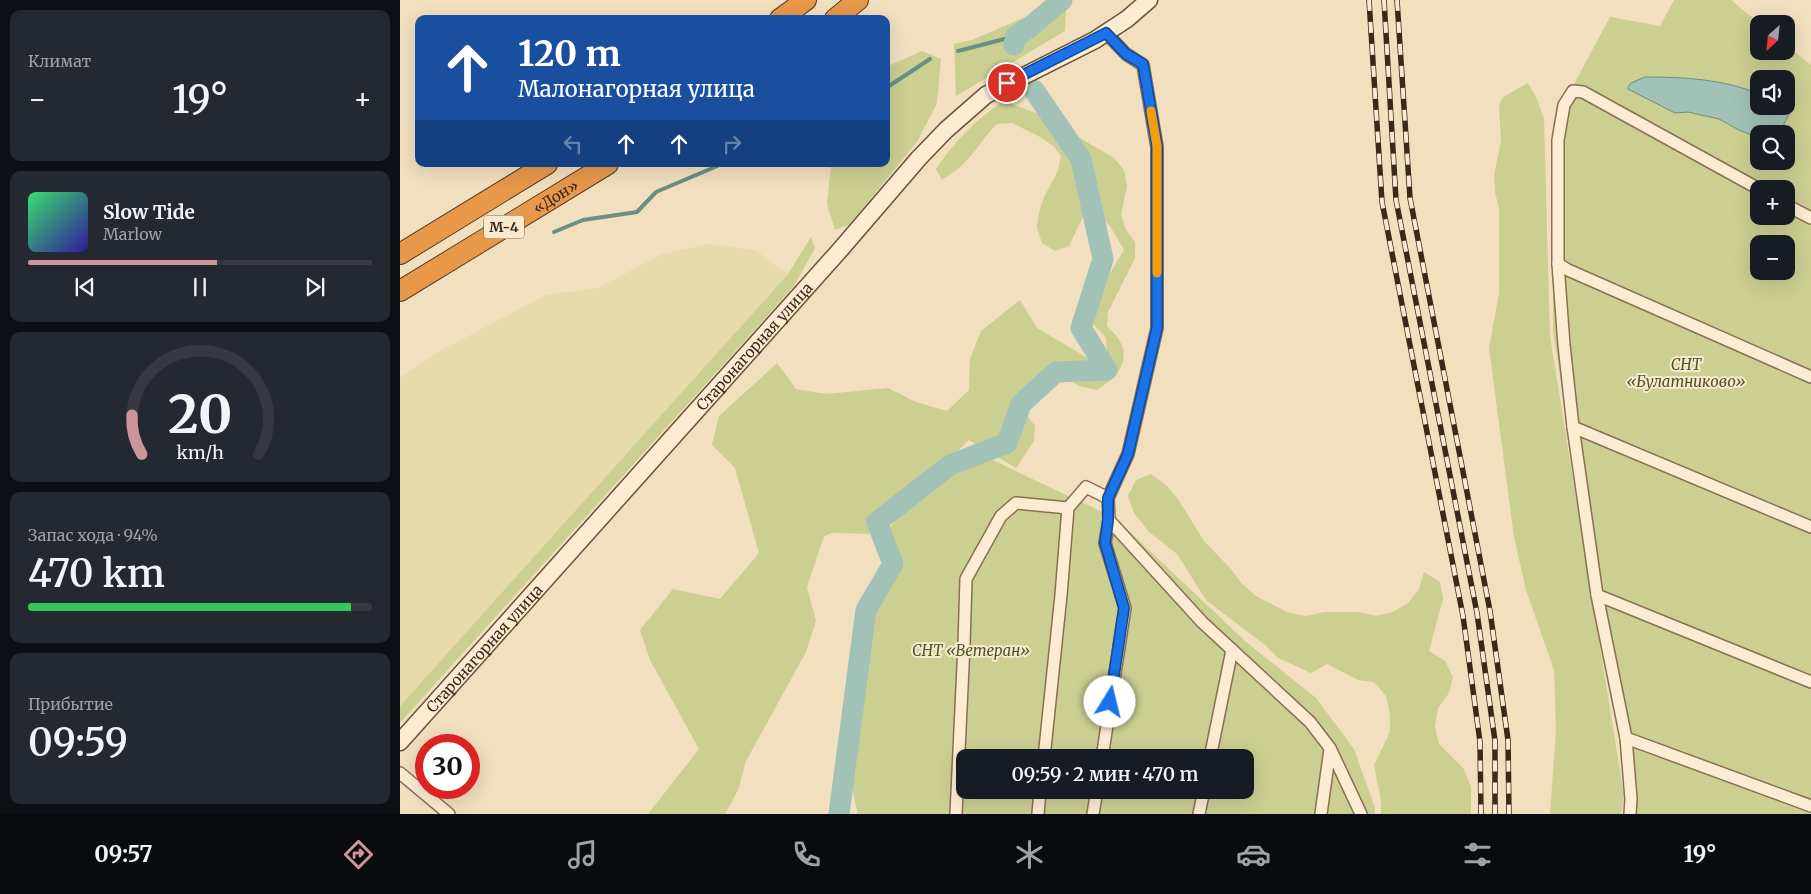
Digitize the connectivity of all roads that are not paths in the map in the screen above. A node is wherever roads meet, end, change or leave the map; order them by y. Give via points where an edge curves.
1 (806, 0) edge
2 (858, 0) edge
3 (1149, 0) edge
4 (785, 15) edge
5 (840, 15) edge
6 (1106, 33) junction
7 (542, 167) edge
8 (603, 167) edge
9 (1750, 184) edge
10 (1795, 210) edge
11 (1811, 218) edge
12 (400, 254) edge
13 (1558, 264) junction
14 (400, 291) edge
15 (1811, 377) edge
16 (1573, 427) junction
17 (1108, 498) junction
18 (1068, 508) junction
19 (1108, 520) junction
20 (1811, 527) edge
21 (1597, 595) junction
22 (1232, 650) junction
23 (1811, 682) edge
24 (1626, 738) junction
25 (400, 742) edge
26 (1330, 748) junction
27 (1045, 749) edge
28 (1103, 749) edge
29 (1212, 749) edge
30 (400, 773) edge
31 (1039, 799) edge
32 (1096, 799) edge
33 (1202, 799) edge
34 (1811, 806) edge
35 (449, 814) edge
36 (956, 814) edge
37 (1038, 814) edge
38 (1094, 814) edge
39 (1199, 814) edge
40 (1321, 814) edge
41 (1361, 814) edge
42 (1630, 814) edge

1 - 4 highway
2 - 5 highway
3 - 6 main road, Старонагорная улица
6 - 17 street via 1126,54 1143,64 1157,146 1157,328 1128,454
6 - 25 main road, Старонагорная улица via 986,95 946,130
7 - 12 highway, «Дон» / М-4
8 - 14 highway, «Дон» / М-4
9 - 13 street via 1583,92 1573,91 1564,106 1558,140
10 - 11 street
13 - 15 street
13 - 16 street
16 - 20 street
16 - 21 street
17 - 18 street via 1086,487
17 - 19 street
18 - 27 street
18 - 36 street via 1016,503 1001,516 966,579
19 - 22 street
19 - 28 street via 1105,543 1124,608
21 - 23 street
21 - 24 street
22 - 26 street via 1310,722
22 - 29 street
24 - 34 street
24 - 42 street
26 - 40 street
26 - 41 street
30 - 35 street
31 - 37 street
32 - 38 street
33 - 39 street

